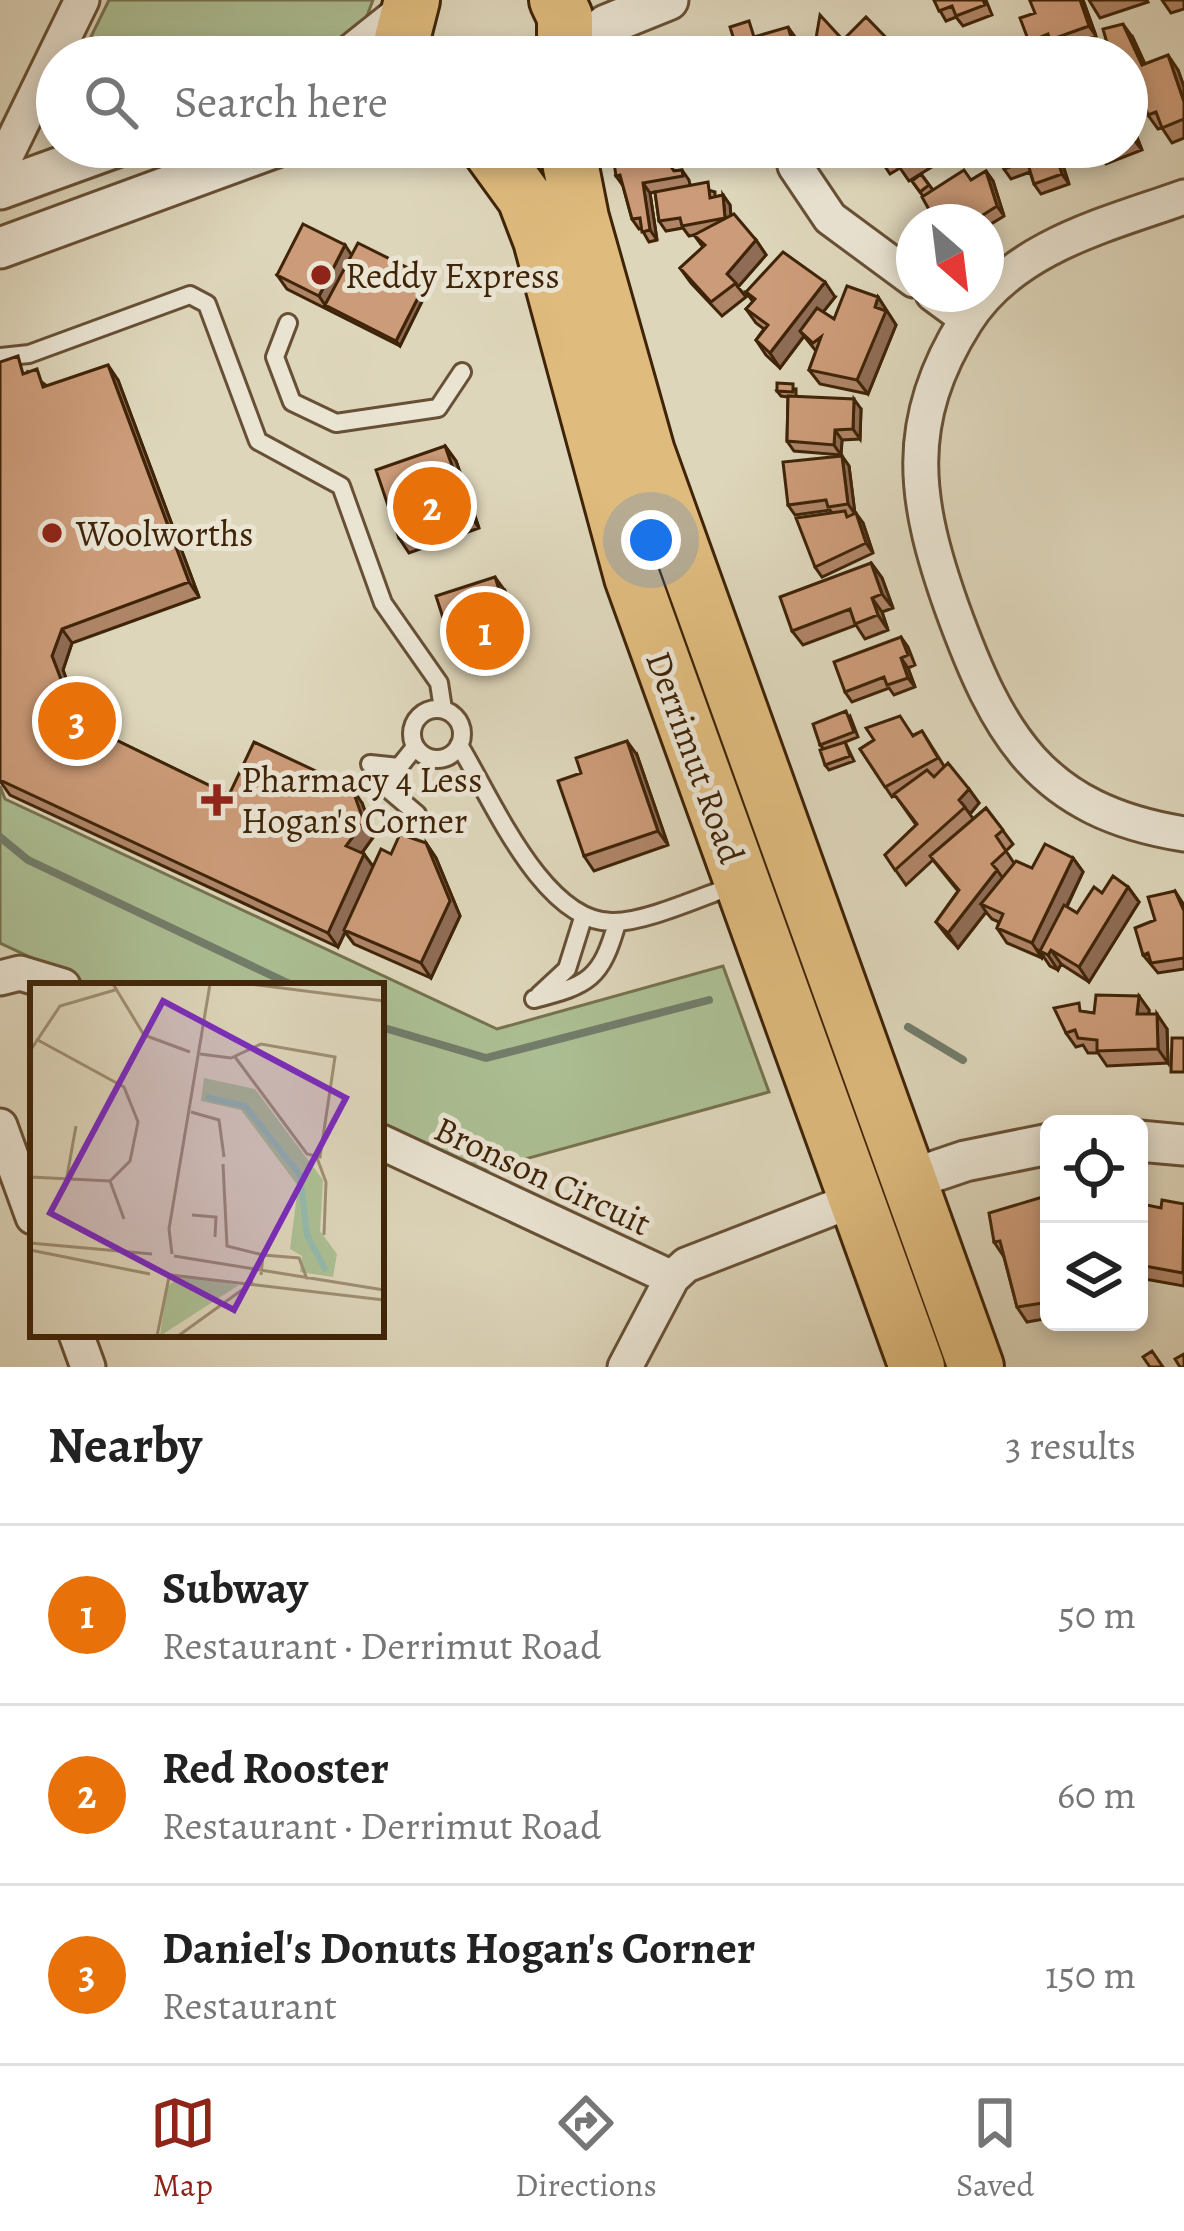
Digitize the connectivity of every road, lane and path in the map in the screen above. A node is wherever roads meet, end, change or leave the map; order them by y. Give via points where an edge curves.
1 (82, 0) edge
2 (557, 0) edge
3 (668, 0) edge
4 (64, 36) edge
5 (567, 36) edge
6 (593, 36) edge
7 (36, 94) edge
8 (0, 168) edge
9 (58, 168) edge
10 (219, 168) edge
11 (503, 168) edge
12 (570, 168) edge
13 (796, 168) edge
14 (0, 189) edge
15 (1184, 197) edge
16 (0, 248) edge
17 (896, 267) edge
18 (957, 312) edge
19 (967, 319) junction
20 (288, 322) dead end
21 (0, 357) edge
22 (462, 372) dead end
23 (631, 399) junction
24 (614, 515) junction
25 (443, 709) junction
26 (459, 745) junction
27 (415, 747) junction
28 (370, 764) dead end
29 (399, 767) junction
30 (417, 814) dead end
31 (1184, 834) edge
32 (795, 862) junction
33 (741, 883) junction
34 (583, 918) junction
35 (616, 923) junction
36 (0, 978) edge
37 (53, 983) edge
38 (0, 1126) edge
39 (1148, 1142) edge
40 (384, 1143) edge
41 (1184, 1145) edge
42 (1040, 1146) edge
43 (909, 1180) junction
44 (856, 1199) junction
45 (30, 1209) edge
46 (672, 1277) junction
47 (77, 1337) edge
48 (88, 1367) edge
49 (625, 1367) edge
50 (917, 1367) edge
51 (976, 1367) edge

1 - 4 street
2 - 5 highway
3 - 6 street
7 - 8 street
9 - 14 street
10 - 16 street
11 - 24 highway, Derrimut Road via 541,240
12 - 23 highway, Derrimut Road
13 - 17 street via 830,218
15 - 19 street via 1034,256
18 - 19 street
19 - 31 street via 923,419 917,476 931,547 982,691 1028,757 1075,796 1115,818
20 - 22 lane via 275,357 292,402 336,423 438,408
21 - 25 lane via 29,354 190,295 207,304 258,441 341,486 383,603 440,683
23 - 24 highway via 631,489
23 - 32 highway, Derrimut Road
24 - 33 highway, Derrimut Road
25 - 26 lane via 461,727
25 - 27 lane via 417,718
26 - 27 lane via 432,759
26 - 34 lane via 552,896
27 - 29 lane
28 - 29 lane
29 - 30 lane via 391,791
32 - 33 highway
32 - 43 highway, Derrimut Road
33 - 35 lane
33 - 44 highway, Derrimut Road
34 - 35 lane
34 - 35 lane via 567,969 533,1000 579,988 605,964
36 - 37 street via 20,973
38 - 45 street
39 - 41 street
40 - 46 street, Bronson Circuit
42 - 43 street
43 - 44 highway
43 - 51 highway, Derrimut Road
44 - 46 street, Bronson Circuit via 699,1258
44 - 50 highway, Derrimut Road
46 - 49 street, Bronson Circuit
47 - 48 street

